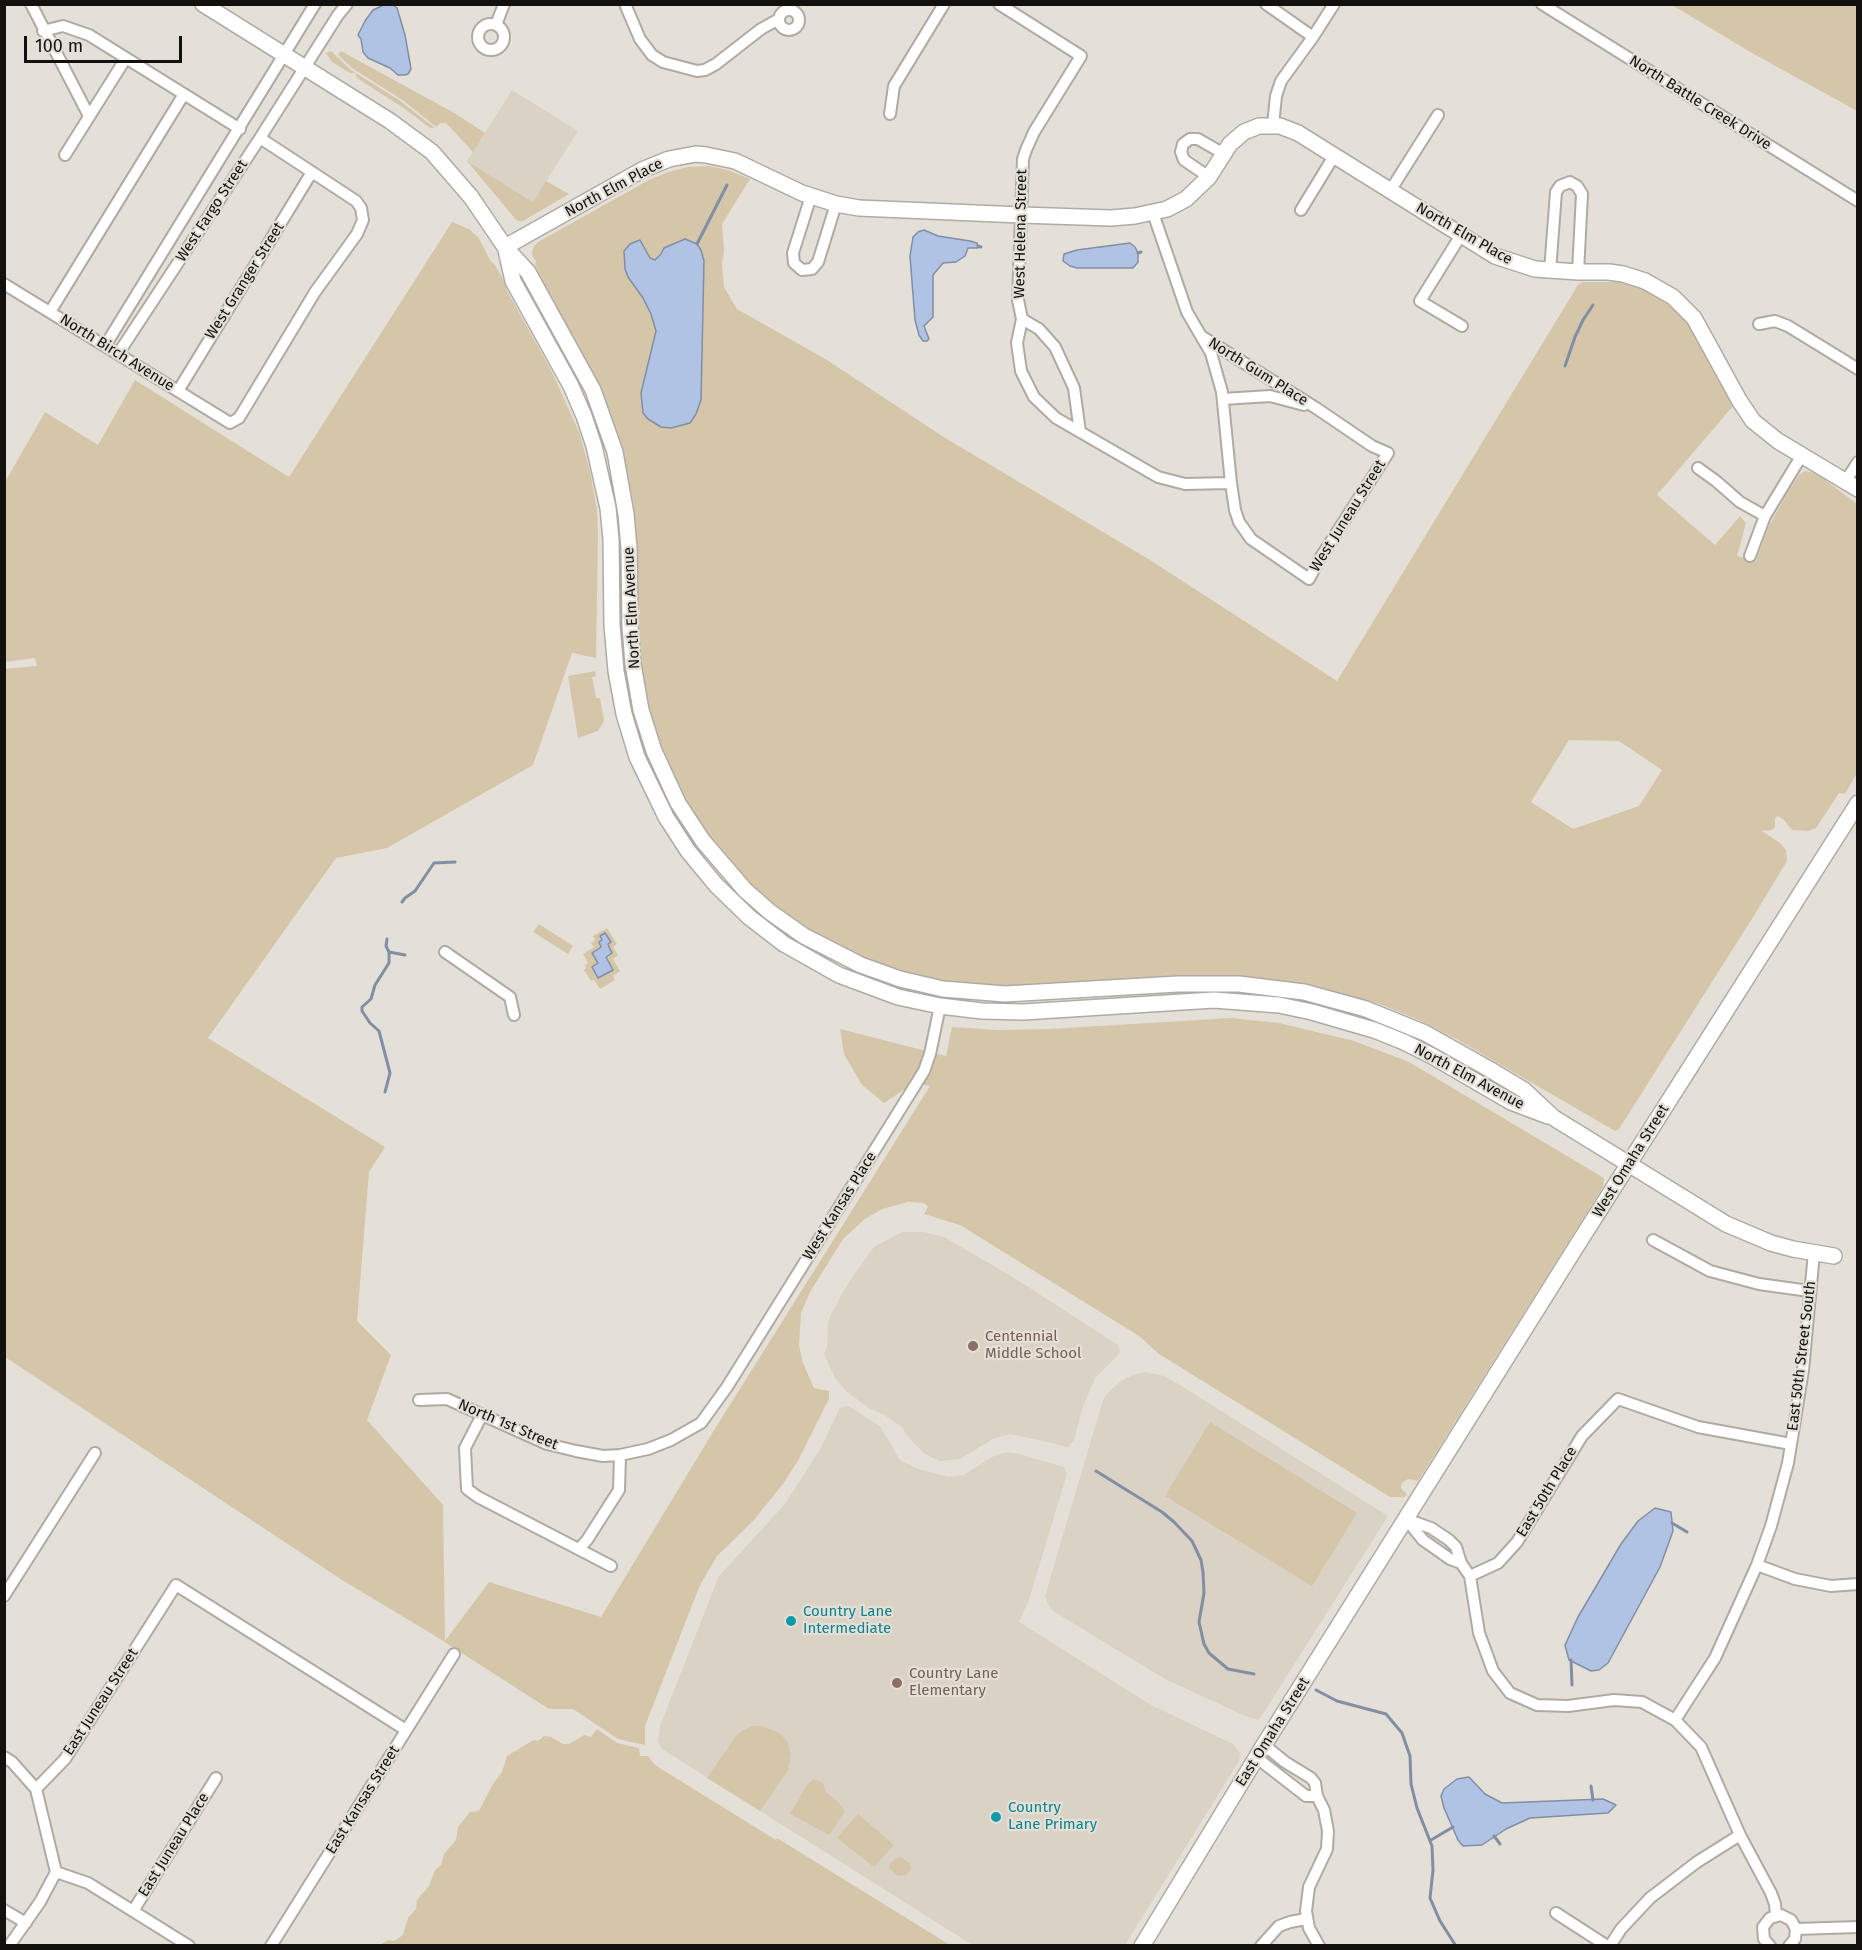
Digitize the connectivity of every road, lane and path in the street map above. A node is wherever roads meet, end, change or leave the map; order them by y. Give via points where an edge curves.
1 (31, 4) edge
2 (203, 4) edge
3 (315, 4) edge
4 (347, 4) edge
5 (504, 4) edge
6 (625, 4) edge
7 (944, 4) edge
8 (999, 4) edge
9 (1266, 4) edge
10 (1334, 4) edge
11 (1542, 4) edge
12 (779, 19) dead end
13 (496, 25) dead end
14 (43, 31) junction
15 (1313, 37) junction
16 (284, 55) junction
17 (126, 58) junction
18 (304, 68) junction
19 (184, 94) junction
20 (890, 114) dead end
21 (1438, 115) dead end
22 (89, 116) junction
23 (1273, 125) junction
24 (240, 129) junction
25 (260, 138) junction
26 (65, 154) dead end
27 (1224, 154) junction
28 (1334, 156) junction
29 (312, 172) junction
30 (1209, 177) junction
31 (1390, 191) junction
32 (811, 196) junction
33 (1857, 201) edge
34 (836, 204) junction
35 (1301, 210) dead end
36 (1153, 213) junction
37 (1021, 215) junction
38 (1461, 235) junction
39 (505, 247) junction
40 (1550, 271) junction
41 (1578, 272) junction
42 (4, 284) edge
43 (50, 312) junction
44 (1022, 319) junction
45 (1759, 324) dead end
46 (1462, 326) dead end
47 (1201, 336) junction
48 (105, 346) junction
49 (118, 354) junction
50 (1857, 369) edge
51 (178, 390) junction
52 (1223, 399) junction
53 (1316, 408) junction
54 (1080, 432) junction
55 (1388, 453) joint
56 (1802, 455) junction
57 (1857, 462) edge
58 (1698, 468) dead end
59 (1231, 483) junction
60 (1854, 487) edge
61 (1765, 516) junction
62 (1750, 556) dead end
63 (647, 732) junction
64 (631, 737) junction
65 (1857, 803) edge
66 (745, 890) junction
67 (732, 902) junction
68 (445, 952) dead end
69 (943, 989) junction
70 (940, 1006) junction
71 (514, 1015) dead end
72 (1554, 1118) junction
73 (1629, 1164) junction
74 (1653, 1240) dead end
75 (1814, 1253) junction
76 (1834, 1256) dead end
77 (1809, 1291) junction
78 (721, 1397) joint
79 (419, 1400) dead end
80 (482, 1415) junction
81 (1791, 1444) junction
82 (95, 1453) dead end
83 (620, 1455) junction
84 (1406, 1519) junction
85 (579, 1548) junction
86 (1757, 1565) junction
87 (612, 1566) dead end
88 (1470, 1576) junction
89 (1857, 1584) edge
90 (5, 1595) edge
91 (454, 1654) dead end
92 (1675, 1720) junction
93 (406, 1730) junction
94 (1261, 1751) junction
95 (4, 1757) edge
96 (1302, 1773) junction
97 (216, 1778) dead end
98 (1293, 1786) junction
99 (36, 1788) junction
100 (1317, 1796) junction
101 (1740, 1835) junction
102 (56, 1872) junction
103 (4, 1910) edge
104 (133, 1911) junction
105 (1557, 1912) dead end
106 (1776, 1916) junction
107 (1306, 1919) junction
108 (26, 1923) junction
109 (1857, 1927) edge
110 (1796, 1929) junction
111 (9, 1946) edge
112 (189, 1946) edge
113 (272, 1946) edge
114 (1142, 1946) edge
115 (1261, 1946) edge
116 (1319, 1946) edge
117 (1609, 1946) edge
118 (1770, 1946) edge
119 (1789, 1946) edge

1 - 14 street
2 - 16 main road
3 - 16 street, West Fargo Street
4 - 18 street, West Fargo Street
5 - 13 street
6 - 12 street via 640,39 652,55 697,71 716,64
7 - 20 street via 894,86
8 - 37 street, West Helena Street via 1081,56 1026,150
9 - 15 street
10 - 15 street
11 - 33 street, North Battle Creek Drive
14 - 17 street via 63,26 77,30
14 - 22 street
15 - 23 street via 1281,81
16 - 18 main road
16 - 24 street, West Fargo Street
17 - 19 street
17 - 22 street
18 - 25 street, West Fargo Street
18 - 39 main road via 432,152
19 - 24 street
19 - 43 street
21 - 31 street
22 - 26 street
23 - 27 main road, North Elm Place via 1244,132
23 - 28 main road, North Elm Place via 1287,127
24 - 48 street, West Fargo Street
25 - 29 street
25 - 49 street, West Fargo Street
27 - 30 main road, North Elm Place
27 - 30 street via 1198,139 1183,144 1180,152 1184,160
28 - 31 main road, North Elm Place
28 - 35 street
29 - 51 street, West Granger Street
29 - 51 street, North Birch Avenue via 362,208 363,220 357,234 315,292 239,418 230,423
30 - 36 main road, North Elm Place via 1186,199
31 - 38 main road, North Elm Place
32 - 34 main road, North Elm Place
32 - 34 street via 793,253 794,263 802,270 812,269 818,262
32 - 39 main road, North Elm Place via 735,161 706,154 683,156 642,170
34 - 37 main road, North Elm Place via 886,210
36 - 37 main road, North Elm Place via 1111,218
36 - 47 street via 1187,312
37 - 44 street, West Helena Street via 1018,300
38 - 40 main road, North Elm Place via 1495,256
38 - 46 street via 1420,301
39 - 63 main road, North Elm Avenue via 528,272 578,362 593,390 615,452 629,548 633,664
39 - 64 main road, North Elm Avenue via 513,281 571,386 594,446 608,508 616,670
40 - 41 main road, North Elm Place
40 - 41 street via 1556,192 1570,182 1582,194
41 - 56 main road, North Elm Place via 1634,277 1680,303 1702,330 1753,421
42 - 43 street, North Birch Avenue
43 - 48 street, North Birch Avenue
44 - 54 street, West Helena Street via 1039,329 1055,347 1074,388
44 - 54 street, West Helena Street via 1017,343 1021,371 1034,397 1056,418
45 - 50 street via 1776,321
47 - 52 street
47 - 53 street, North Gum Place
48 - 49 street, North Birch Avenue
49 - 51 street, North Birch Avenue
52 - 53 street, North Gum Place via 1270,396
52 - 59 street
53 - 55 street, North Gum Place
54 - 59 street, West Helena Street via 1158,477 1185,484
55 - 59 street, West Juneau Street via 1310,579 1245,533 1235,510
56 - 60 main road, North Elm Place
56 - 61 street
57 - 60 street
58 - 61 street via 1740,502
61 - 62 street
63 - 64 main road
63 - 66 main road, North Elm Avenue via 678,803 703,842
64 - 67 main road, North Elm Avenue via 646,778 671,826 700,867
65 - 73 main road, West Omaha Street
66 - 67 main road
66 - 69 main road, North Elm Avenue via 789,926 841,957 900,980
67 - 70 main road, North Elm Avenue via 784,944 829,970 879,991
68 - 71 street via 510,997
69 - 70 main road
69 - 72 main road, North Elm Avenue via 1013,994 1210,983 1304,992 1366,1009 1425,1033 1524,1090
70 - 72 main road, North Elm Avenue via 1013,1012 1214,1000 1279,1005 1374,1030 1432,1056 1511,1102
70 - 78 street, West Kansas Place via 924,1071
72 - 73 main road
73 - 75 main road via 1739,1231
73 - 84 main road, West Omaha Street
74 - 77 street via 1710,1271 1759,1284
75 - 76 main road
75 - 77 street, East 50th Street South
77 - 81 street, East 50th Street South via 1803,1371
78 - 83 street, North 1st Street via 701,1423 671,1440
79 - 80 street, North 1st Street via 447,1399
80 - 83 street, North 1st Street via 547,1444 576,1452
80 - 85 street via 465,1448 467,1489
81 - 86 street, East 50th Street South via 1772,1526
81 - 88 street, East 50th Place via 1698,1427 1618,1399 1582,1436 1517,1542 1498,1563
82 - 90 street
83 - 85 street via 619,1490
84 - 88 street via 1423,1540 1461,1563
84 - 94 main road, East Omaha Street
85 - 87 street
86 - 89 street via 1831,1586
86 - 92 street, East 50th Street South via 1715,1658
88 - 92 street via 1479,1633 1493,1671 1510,1693 1537,1705 1642,1702
91 - 93 street, East Kansas Street
92 - 101 street via 1701,1747
93 - 99 street, East Juneau Street via 176,1585 65,1759
93 - 113 street, East Kansas Street
94 - 96 street
94 - 98 street
94 - 114 main road, East Omaha Street
95 - 99 street
96 - 98 street
96 - 100 street via 1316,1783
97 - 104 street, East Juneau Place
98 - 100 street via 1306,1796
99 - 102 street
100 - 107 street via 1324,1810 1328,1840 1325,1856 1309,1887
101 - 106 street via 1771,1893
101 - 117 street via 1650,1898
102 - 104 street via 88,1883
102 - 108 street
103 - 108 street
104 - 112 street
105 - 117 street
106 - 110 street via 1786,1917
106 - 118 street via 1764,1927 1764,1939
107 - 115 street via 1279,1926
107 - 116 street
108 - 111 street
109 - 110 street
110 - 119 street

